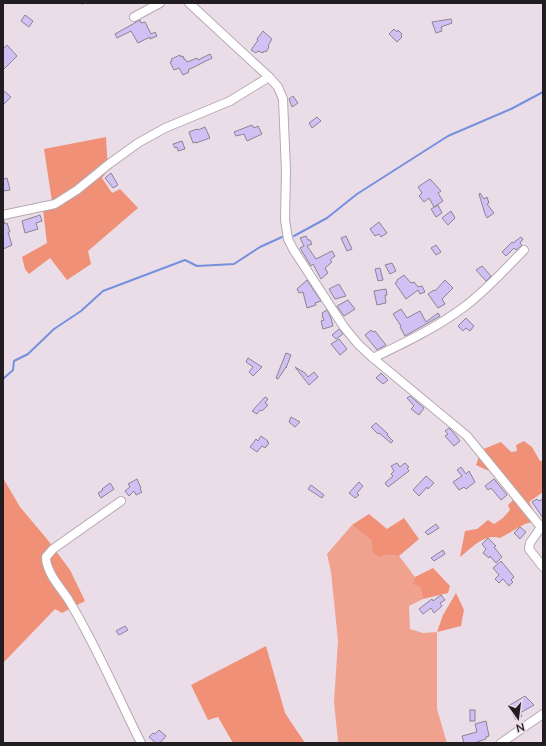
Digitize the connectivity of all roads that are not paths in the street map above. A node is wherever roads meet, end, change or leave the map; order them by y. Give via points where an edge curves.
1 (160, 3) edge
2 (189, 3) edge
3 (134, 17) dead end
4 (269, 77) junction
5 (3, 215) edge
6 (524, 250) dead end
7 (373, 358) junction
8 (121, 501) dead end
9 (542, 526) edge
10 (543, 567) edge
11 (543, 714) edge
12 (141, 743) edge
13 (501, 743) edge

1 - 3 street
2 - 4 street
4 - 5 street via 230,101 165,128 138,144 55,204
4 - 7 street via 278,87 283,99 285,220 288,239 304,268 344,327
6 - 7 street via 465,307
7 - 9 street via 467,436
8 - 12 street via 53,549 46,557 46,563 98,655
9 - 10 street via 530,543 530,549
11 - 13 street

